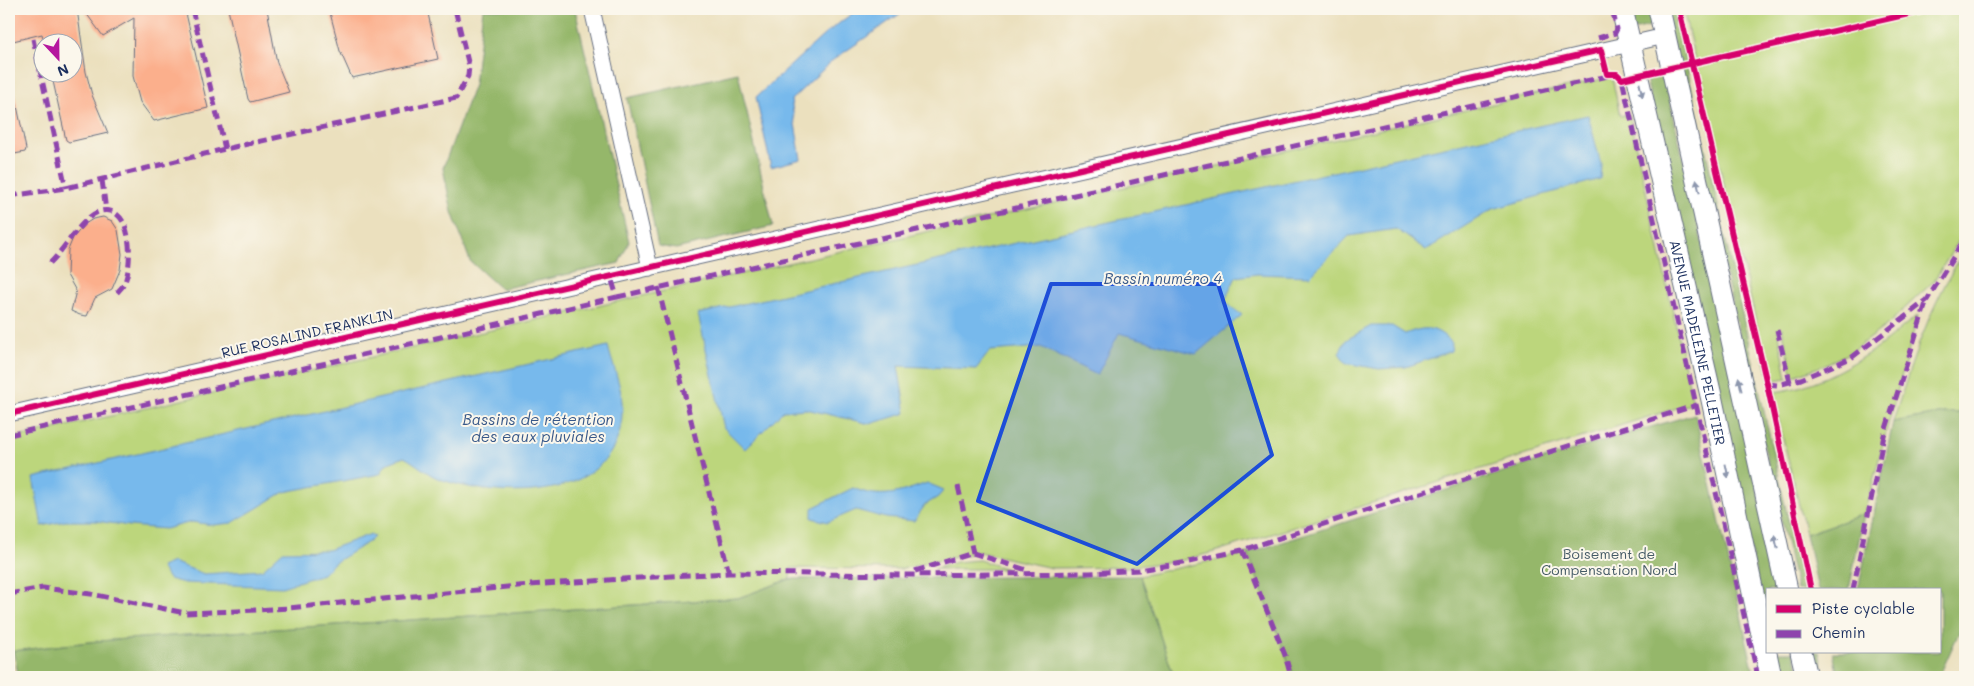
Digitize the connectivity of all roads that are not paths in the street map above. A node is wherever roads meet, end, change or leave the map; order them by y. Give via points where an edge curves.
1 (592, 9) edge
2 (1622, 9) edge
3 (1659, 9) edge
4 (1665, 36) junction
5 (1630, 43) junction
6 (650, 268) junction
7 (9, 414) edge
8 (1787, 588) edge
9 (1766, 654) edge
10 (1766, 654) edge
11 (1801, 654) edge
12 (1771, 677) edge
13 (1807, 677) edge

1 - 6 street
2 - 5 street, AVENUE MADELEINE PELLETIER
3 - 4 street
4 - 5 street, RUE ROSALIND FRANKLIN
8 -> 4 street
5 - 6 street, RUE ROSALIND FRANKLIN
5 -> 9 street, AVENUE MADELEINE PELLETIER
6 - 7 street, RUE ROSALIND FRANKLIN
10 -> 12 street, AVENUE MADELEINE PELLETIER
11 - 13 street

